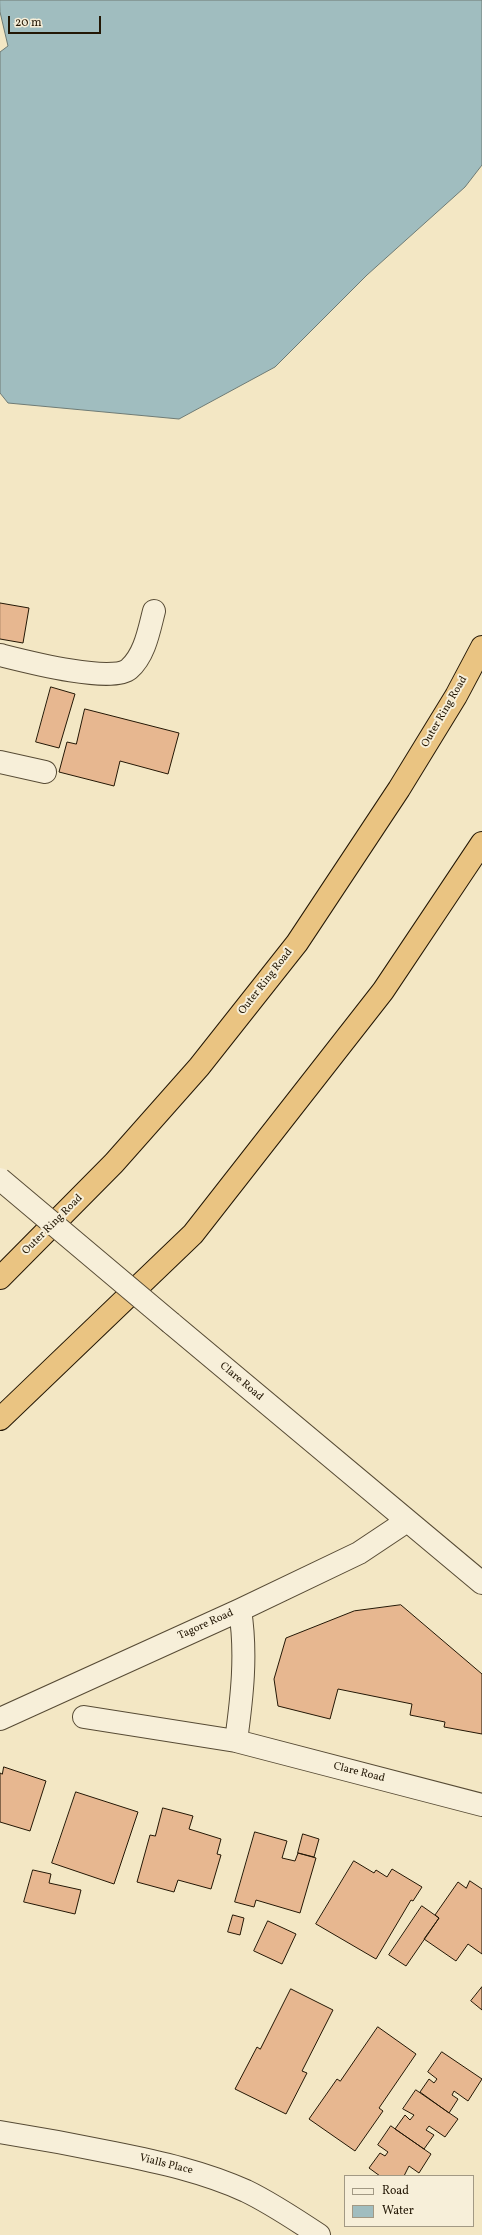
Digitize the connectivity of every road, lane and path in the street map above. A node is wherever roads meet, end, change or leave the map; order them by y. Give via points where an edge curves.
1 (154, 611) dead end
2 (482, 647) edge
3 (0, 655) edge
4 (0, 762) edge
5 (45, 772) dead end
6 (482, 843) edge
7 (0, 1178) edge
8 (0, 1278) edge
9 (0, 1419) edge
10 (407, 1521) junction
11 (482, 1583) edge
12 (240, 1610) junction
13 (84, 1717) dead end
14 (0, 1719) edge
15 (236, 1742) junction
16 (482, 1805) edge
17 (0, 2132) edge
18 (319, 2235) edge

1 - 3 street via 139,657 128,670 113,675 93,674
2 - 8 highway, Outer Ring Road via 456,696 399,789 297,943 199,1067 114,1163
4 - 5 street
6 - 9 highway via 382,992 193,1234
7 - 10 street, Clare Road, bridge
10 - 11 street, Clare Road
10 - 12 street, Tagore Road via 359,1553
12 - 14 street, Tagore Road
12 - 15 street via 244,1634 244,1684
13 - 15 street, Clare Road
15 - 16 street, Clare Road
17 - 18 street, Vialls Place via 42,2138 162,2163 208,2176 246,2191

